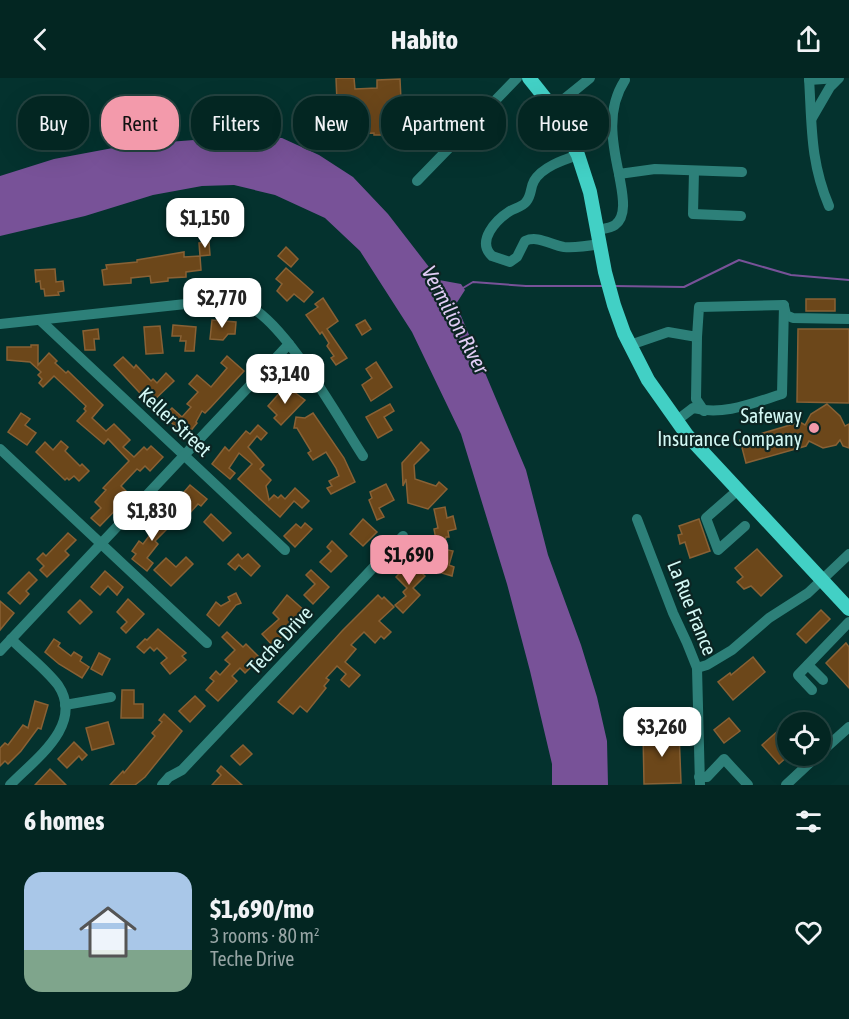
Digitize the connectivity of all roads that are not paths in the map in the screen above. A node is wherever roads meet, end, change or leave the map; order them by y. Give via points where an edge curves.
1 (517, 78) edge
2 (529, 78) edge
3 (590, 78) edge
4 (838, 78) edge
5 (625, 79) edge
6 (809, 79) edge
7 (543, 96) edge
8 (568, 96) edge
9 (811, 121) junction
10 (575, 150) edge
11 (578, 155) junction
12 (694, 171) junction
13 (742, 172) dead end
14 (619, 174) junction
15 (417, 181) dead end
16 (830, 206) dead end
17 (741, 216) dead end
18 (598, 237) junction
19 (784, 305) junction
20 (40, 320) junction
21 (845, 323) edge
22 (0, 324) edge
23 (697, 337) junction
24 (289, 344) junction
25 (630, 345) junction
26 (704, 411) junction
27 (676, 421) junction
28 (0, 449) edge
29 (184, 455) junction
30 (363, 456) dead end
31 (738, 490) junction
32 (638, 519) dead end
33 (745, 526) dead end
34 (403, 536) dead end
35 (102, 543) junction
36 (285, 550) dead end
37 (849, 554) edge
38 (822, 581) junction
39 (849, 609) edge
40 (849, 622) edge
41 (11, 639) junction
42 (207, 643) dead end
43 (0, 651) edge
44 (808, 665) junction
45 (697, 669) junction
46 (823, 680) dead end
47 (813, 690) dead end
48 (111, 697) dead end
49 (65, 705) junction
50 (849, 727) edge
51 (831, 743) edge
52 (806, 766) edge
53 (182, 770) junction
54 (699, 781) edge
55 (10, 785) edge
56 (162, 785) edge
57 (175, 785) edge
58 (748, 785) edge
59 (786, 785) edge

1 - 15 street
2 - 7 main road
3 - 8 street
4 - 6 street
4 - 9 street
5 - 14 street via 617,92 612,120
6 - 9 street
9 - 16 street via 815,165
10 - 11 main road
11 - 18 main road
11 - 18 street via 539,175 527,202 501,218 487,237 486,246 492,256 510,262 528,239 580,247
12 - 13 street
12 - 14 street
12 - 17 street via 693,214
14 - 18 street via 621,219
18 - 25 main road via 614,305
19 - 21 street via 786,315 810,324
19 - 23 street via 699,307
19 - 26 street via 782,393 726,411
20 - 22 street
20 - 24 street via 238,302 255,309
20 - 29 street, Keller Street
23 - 25 street via 669,332
23 - 26 street via 696,399
24 - 29 street
24 - 30 street
25 - 27 main road
26 - 27 street via 693,408
27 - 31 main road
28 - 35 street
29 - 35 street
29 - 36 street, Keller Street
31 - 33 street via 706,518 718,549
31 - 38 main road
32 - 45 street, La Rue France
34 - 53 street, Teche Drive
35 - 41 street
35 - 42 street
37 - 38 street
38 - 39 main road
38 - 45 street via 732,650
40 - 44 street
41 - 43 street
41 - 49 street via 57,685
44 - 46 street
44 - 47 street via 798,675
45 - 54 street, La Rue France
48 - 49 street
49 - 55 street via 65,718 56,738
50 - 51 street
52 - 59 street
53 - 56 street, Teche Drive
53 - 57 street, Teche Drive
54 - 58 street via 724,759

